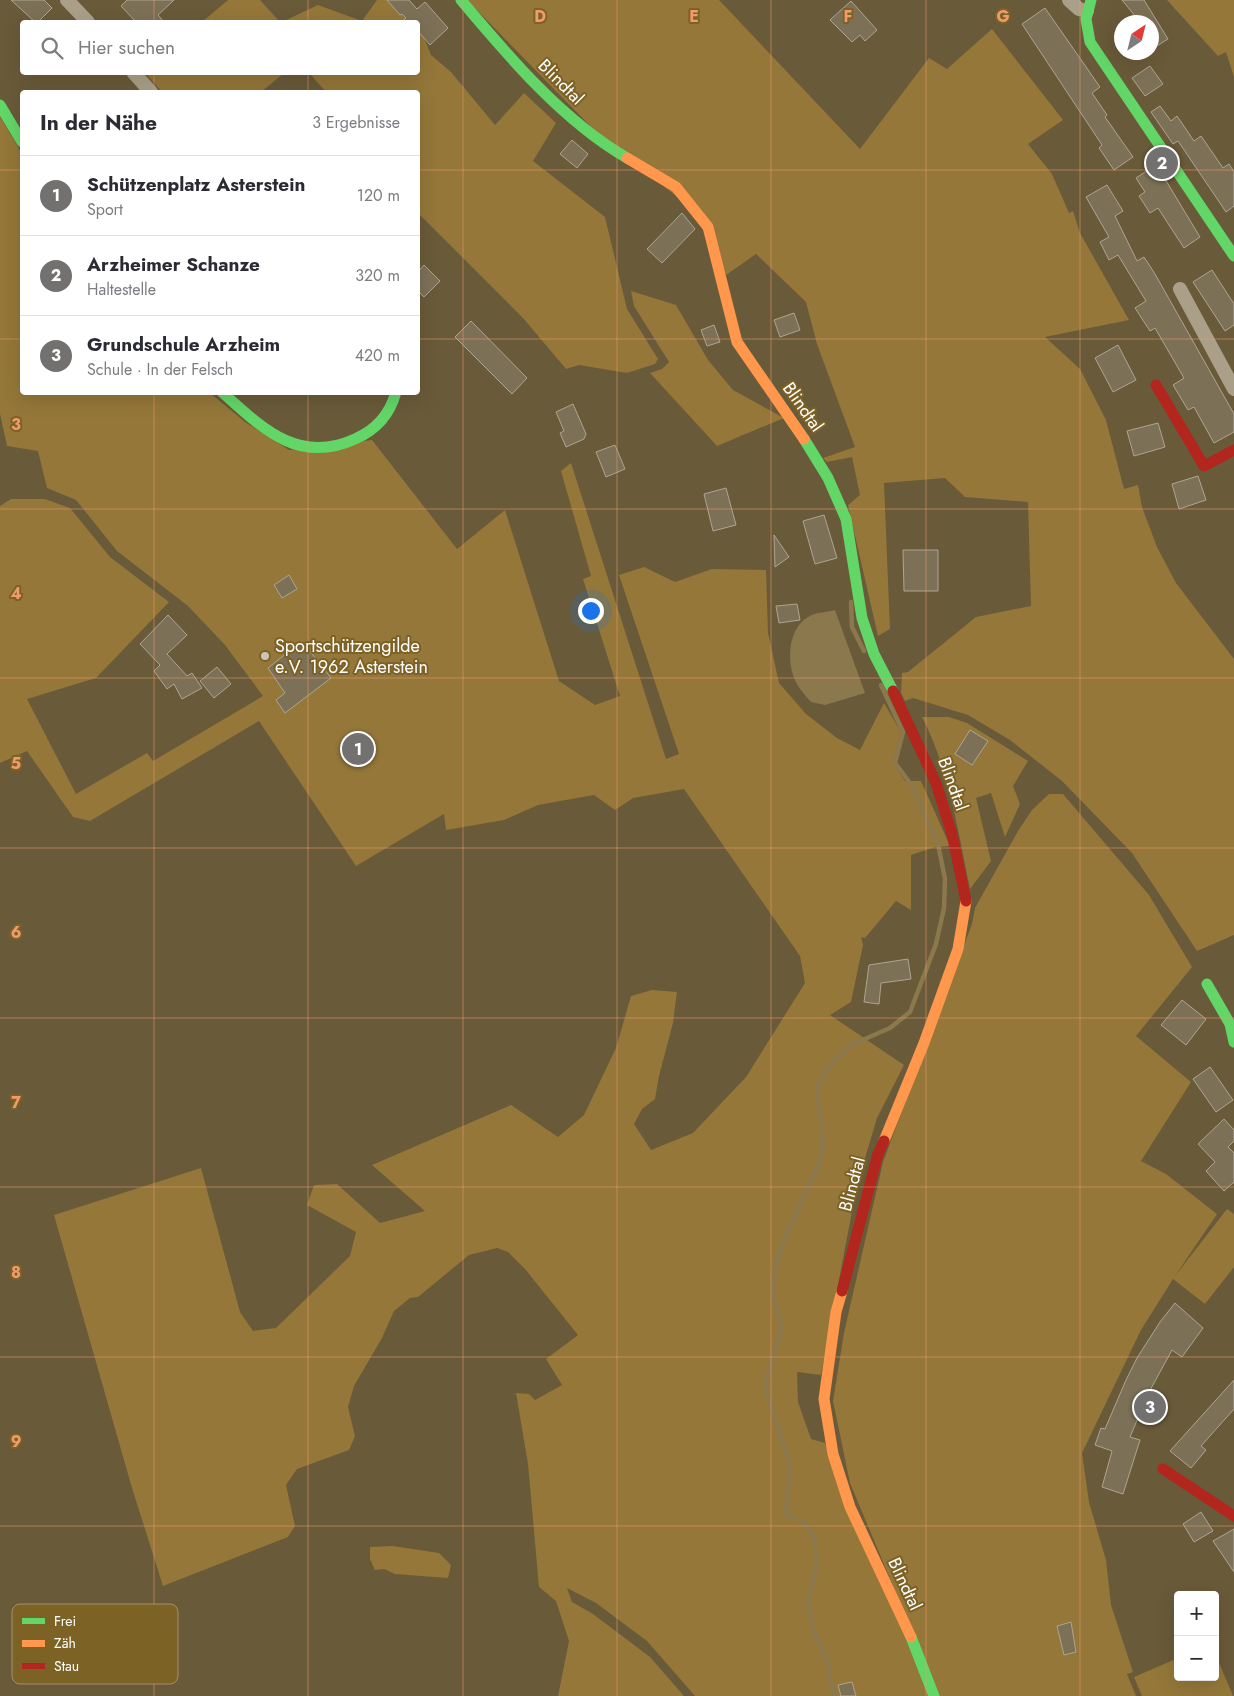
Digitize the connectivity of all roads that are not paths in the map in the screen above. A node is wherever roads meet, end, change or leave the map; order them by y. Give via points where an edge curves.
1 (67, 0) edge
2 (461, 0) edge
3 (1069, 0) edge
4 (1089, 6) edge
5 (86, 20) edge
6 (136, 75) edge
7 (149, 90) edge
8 (0, 105) edge
9 (20, 139) edge
10 (1234, 256) edge
11 (1180, 289) dead end
12 (1156, 384) dead end
13 (1234, 389) edge
14 (225, 395) edge
15 (395, 395) edge
16 (1234, 450) edge
17 (1207, 984) dead end
18 (1234, 1042) edge
19 (1163, 1469) dead end
20 (1234, 1516) edge
21 (934, 1696) edge

1 - 5 street
2 - 21 street, Blindtal via 566,113 614,151 676,188 708,227 736,342 808,445 828,478 846,519 862,618 874,654 936,783 952,834 966,902 963,928 924,1043 878,1154 836,1312 824,1399 833,1454 850,1507 914,1643
3 - 4 street via 1078,8
4 - 10 street via 1086,27 1090,42
6 - 7 street
8 - 9 street
11 - 13 street
12 - 16 street via 1204,466
14 - 15 street via 283,441 315,451 353,441 372,430 387,416
17 - 18 street via 1230,1024
19 - 20 street

